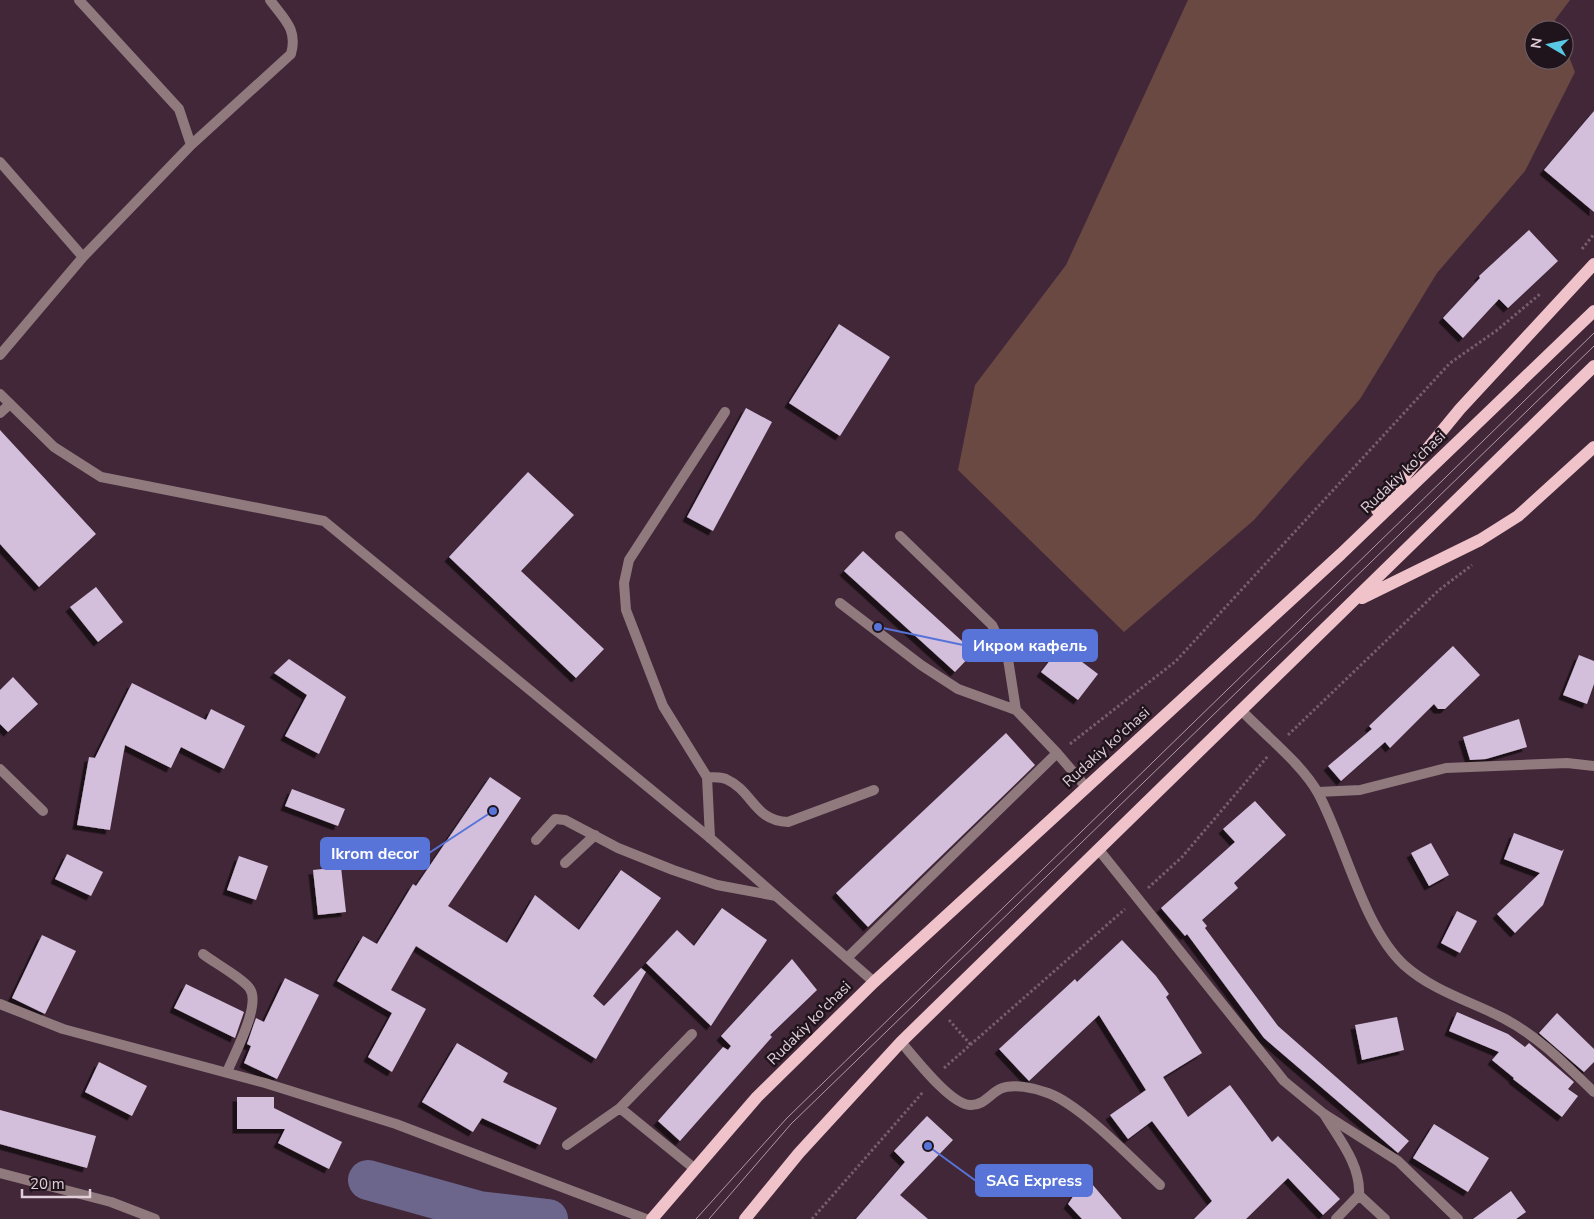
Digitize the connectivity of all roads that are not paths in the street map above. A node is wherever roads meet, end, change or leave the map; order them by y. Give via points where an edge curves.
1 (79, 0) edge
2 (270, 0) edge
3 (191, 145) junction
4 (0, 162) edge
5 (83, 257) junction
6 (1594, 264) edge
7 (1594, 311) edge
8 (0, 355) edge
9 (1594, 366) edge
10 (0, 394) edge
11 (10, 404) junction
12 (725, 412) dead end
13 (0, 413) edge
14 (1594, 446) edge
15 (900, 536) dead end
16 (1341, 554) junction
17 (840, 603) dead end
18 (1350, 604) junction
19 (1016, 710) junction
20 (1241, 710) junction
21 (1058, 753) junction
22 (1594, 766) edge
23 (0, 769) edge
24 (707, 777) junction
25 (1086, 787) junction
26 (874, 790) dead end
27 (1318, 792) junction
28 (43, 811) dead end
29 (594, 835) junction
30 (710, 838) junction
31 (536, 840) dead end
32 (1099, 850) junction
33 (565, 863) dead end
34 (776, 896) junction
35 (203, 954) dead end
36 (847, 958) junction
37 (874, 982) junction
38 (0, 1004) edge
39 (692, 1034) dead end
40 (901, 1042) junction
41 (227, 1072) junction
42 (1594, 1092) edge
43 (620, 1108) junction
44 (1324, 1114) junction
45 (567, 1145) dead end
46 (695, 1169) junction
47 (0, 1173) edge
48 (1160, 1185) dead end
49 (1359, 1195) junction
50 (155, 1219) edge
51 (646, 1219) edge
52 (652, 1219) edge
53 (745, 1219) edge
54 (1336, 1219) edge
55 (1385, 1219) edge
56 (1458, 1219) edge

1 - 3 street via 179,109
2 - 3 street via 292,30 294,44 291,54
3 - 5 street
4 - 5 street
5 - 8 street
6 - 16 main road via 1460,408
7 - 16 main road, Rudakiy ko'chasi
9 - 18 main road
10 - 11 street
11 - 13 street
11 - 30 street via 54,447 101,477 324,521
12 - 24 street via 629,560 624,583 626,610 663,706
14 - 18 main road via 1518,516 1480,540
15 - 19 street via 992,625 1008,659
16 - 25 main road, Rudakiy ko'chasi
17 - 19 street via 958,689
18 - 20 main road
19 - 21 street
20 - 27 street
20 - 32 main road
21 - 25 street
21 - 36 street
22 - 27 street via 1567,763 1446,768 1360,790
23 - 28 street
24 - 26 street via 725,778 740,788 765,817 775,822 788,822
24 - 30 street
25 - 37 main road, Rudakiy ko'chasi
27 - 42 street via 1378,931 1404,964 1442,991 1505,1019 1551,1050
29 - 31 street via 565,820 555,819
29 - 33 street
29 - 34 street via 618,848 717,885
30 - 34 street
32 - 40 main road
32 - 44 street via 1284,1081
34 - 36 street
35 - 41 street via 250,988 254,997 253,1008
36 - 37 street
37 - 46 main road, Rudakiy ko'chasi via 757,1097
38 - 41 street via 64,1029
39 - 43 street
40 - 48 street via 934,1080 957,1100 969,1105 979,1104 1001,1088 1030,1087 1050,1094 1073,1107
40 - 53 main road via 799,1152
41 - 51 street via 396,1124
43 - 45 street
43 - 46 street
44 - 49 street via 1356,1168
44 - 56 street via 1398,1161
46 - 52 main road, Rudakiy ko'chasi
47 - 50 street via 111,1202
49 - 54 street
49 - 55 street

